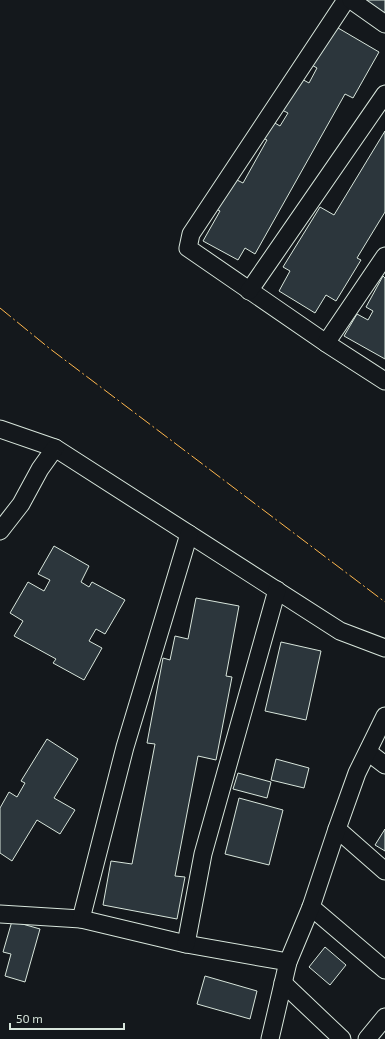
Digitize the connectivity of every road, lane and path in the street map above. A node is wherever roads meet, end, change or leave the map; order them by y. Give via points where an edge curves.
1 (346, 0) edge
2 (351, 0) edge
3 (385, 24) edge
4 (385, 94) edge
5 (385, 256) edge
6 (249, 291) junction
7 (326, 343) junction
8 (385, 381) edge
9 (0, 428) edge
10 (55, 448) junction
11 (0, 531) edge
12 (189, 534) junction
13 (277, 590) junction
14 (385, 648) edge
15 (385, 716) edge
16 (368, 752) junction
17 (385, 765) edge
18 (337, 829) junction
19 (385, 871) edge
20 (311, 907) junction
21 (0, 914) edge
22 (80, 919) junction
23 (186, 944) junction
24 (288, 962) junction
25 (385, 970) edge
26 (283, 983) junction
27 (385, 1017) edge
28 (270, 1039) edge
29 (342, 1039) edge
30 (367, 1039) edge

1 - 6 street via 191,234 188,248
2 - 3 street
4 - 6 street
5 - 7 street
6 - 7 street
7 - 8 street
9 - 10 street
10 - 11 street via 21,504
10 - 12 street
12 - 13 street
12 - 22 street via 125,748
13 - 14 street via 340,631
13 - 23 street via 203,854
15 - 16 street
16 - 17 street
16 - 18 street via 357,773
18 - 19 street
18 - 20 street
20 - 24 street
20 - 25 street
21 - 22 street
22 - 23 street
23 - 24 street
24 - 26 street
26 - 28 street
26 - 29 street
27 - 30 street

